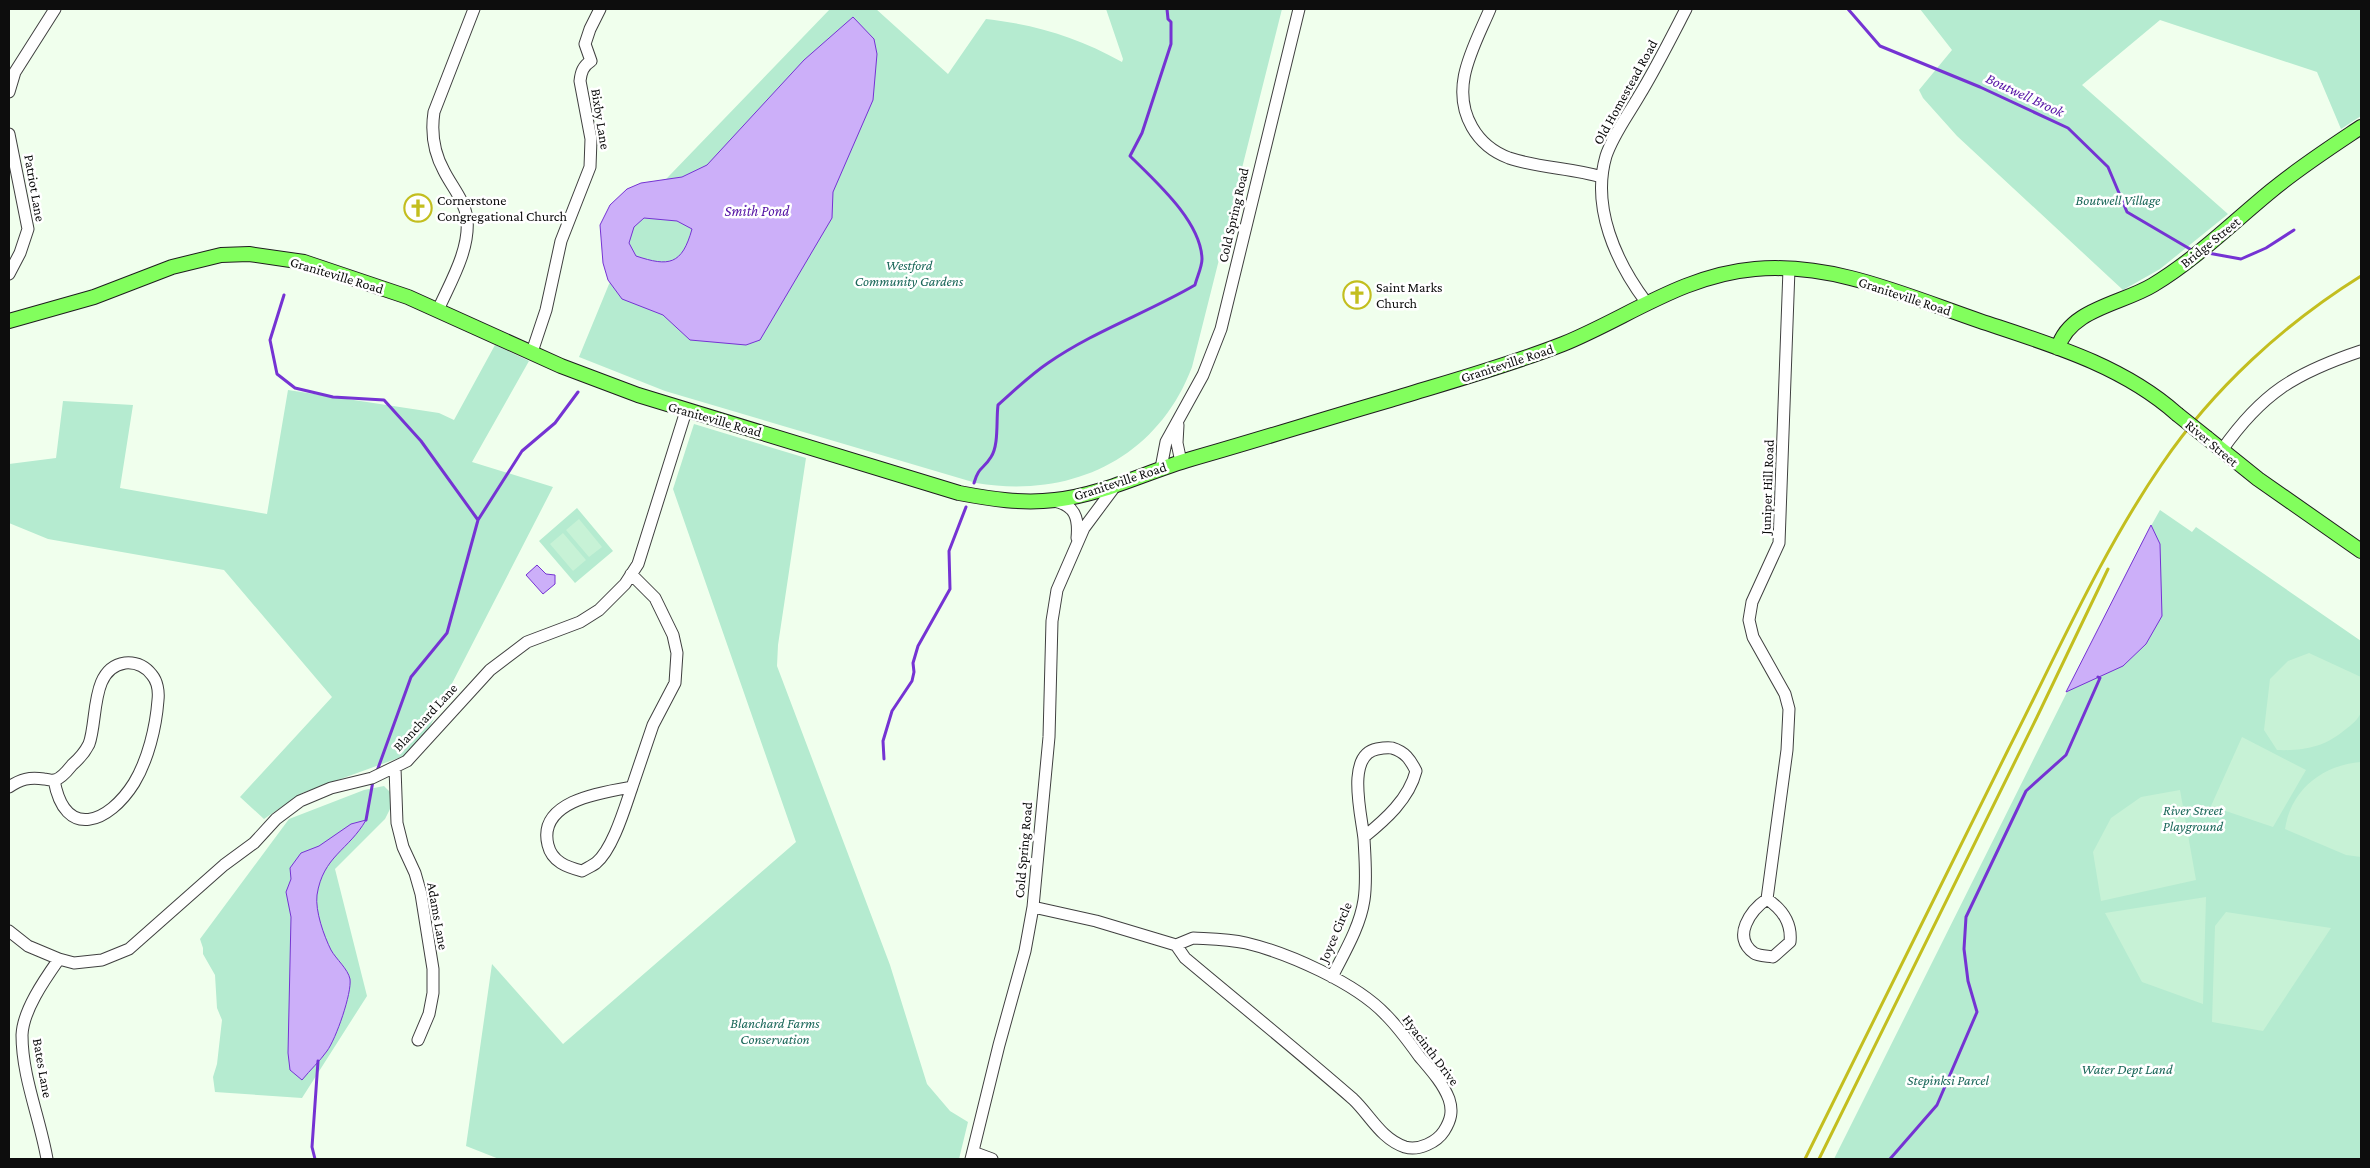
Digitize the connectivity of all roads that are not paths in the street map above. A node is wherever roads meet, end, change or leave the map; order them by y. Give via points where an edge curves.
1 (55, 9) edge
2 (474, 9) edge
3 (600, 9) edge
4 (1299, 9) edge
5 (1490, 9) edge
6 (1686, 9) edge
7 (9, 92) edge
8 (2361, 127) edge
9 (9, 134) edge
10 (1602, 177) junction
11 (1788, 269) junction
12 (9, 274) edge
13 (1646, 302) junction
14 (438, 310) junction
15 (9, 320) edge
16 (2058, 348) junction
17 (2361, 351) edge
18 (532, 352) junction
19 (686, 411) junction
20 (1179, 421) junction
21 (2222, 450) junction
22 (1181, 462) junction
23 (1161, 468) junction
24 (1116, 485) junction
25 (1052, 500) junction
26 (1077, 541) junction
27 (2361, 550) edge
28 (631, 574) junction
29 (395, 768) junction
30 (54, 780) junction
31 (9, 787) edge
32 (632, 787) junction
33 (1364, 837) junction
34 (1767, 899) junction
35 (1033, 907) junction
36 (9, 931) edge
37 (1176, 945) junction
38 (59, 959) junction
39 (1332, 977) junction
40 (418, 1040) dead end
41 (972, 1156) edge
42 (47, 1159) edge
43 (992, 1159) edge

1 - 7 street via 15,72
2 - 14 street via 434,112 432,126 436,153 466,210 467,221 464,246
3 - 18 street, Bixby Lane via 586,44 591,61 581,72 580,81 591,139 590,167 561,241 546,310
4 - 20 street, Cold Spring Road via 1221,329 1203,375
5 - 10 street via 1462,86 1464,114 1474,132 1486,145 1510,158
6 - 10 street, Old Homestead Road via 1611,144
8 - 16 main road, Bridge Street via 2273,189 2197,255 2160,281 2081,318 2063,335
9 - 12 street, Patriot Lane via 28,229
10 - 13 street, Old Homestead Road via 1602,203 1609,234
11 - 13 main road, Graniteville Road via 1754,269 1718,276
11 - 16 main road, Graniteville Road via 1806,269 1850,278
11 - 34 street, Juniper Hill Road via 1779,543 1752,602 1749,620 1753,637 1785,694 1789,709 1787,750
13 - 22 main road, Graniteville Road via 1583,335 1518,360
14 - 15 main road, Graniteville Road via 304,262 249,254 221,255 172,267 94,297
14 - 18 main road, Graniteville Road
16 - 21 main road, River Street, bridge via 2125,376
17 - 21 street via 2315,368 2281,386 2256,408
18 - 19 main road, Graniteville Road via 629,392
19 - 25 main road, Graniteville Road via 959,493 1008,501
19 - 28 street, Blanchard Lane via 638,564
20 - 22 street, Cold Spring Road via 1177,443
20 - 23 street, Cold Spring Road via 1166,442
21 - 27 main road, River Street via 2258,479
22 - 23 main road, Graniteville Road
23 - 24 main road, Graniteville Road
24 - 25 main road, Graniteville Road
24 - 26 street, Cold Spring Road
25 - 26 street, Cold Spring Road via 1073,509 1078,520
26 - 35 street, Cold Spring Road via 1057,590 1052,622 1049,737
28 - 29 street, Blanchard Lane via 600,610 580,622 527,642 502,660 407,761
28 - 32 street via 655,598 673,635 677,653 675,683 653,725
29 - 38 street, Blanchard Lane via 300,801 129,948 91,962 74,963
29 - 40 street, Adams Lane via 397,823 421,894 433,969 429,1014
30 - 30 street via 61,801 78,820 89,820 108,812 130,789 144,762 156,714 158,691 155,679 147,669 124,663 105,677 98,693 89,744 76,761
30 - 31 street via 32,777
32 - 32 street via 588,797 554,813 546,833 555,859 582,871 597,862 615,830
33 - 33 street, Joyce Circle via 1387,817 1413,783 1416,771 1401,751 1388,747 1372,750 1361,763 1357,781
33 - 39 street, Joyce Circle via 1364,900 1351,939
34 - 34 street via 1786,916 1791,932 1790,942 1773,957 1755,954 1744,943 1747,918
35 - 37 street via 1096,921
35 - 41 street, Cold Spring Road via 1025,951
36 - 38 street, Blanchard Lane via 28,946
37 - 39 street, Hyacinth Drive via 1193,938 1246,943 1284,955
37 - 39 street, Hyacinth Drive via 1185,958 1356,1102 1392,1140 1415,1148 1440,1137 1453,1110 1445,1090 1385,1014 1361,994
38 - 42 street, Bates Lane via 32,1003 22,1034 26,1070
41 - 43 street

